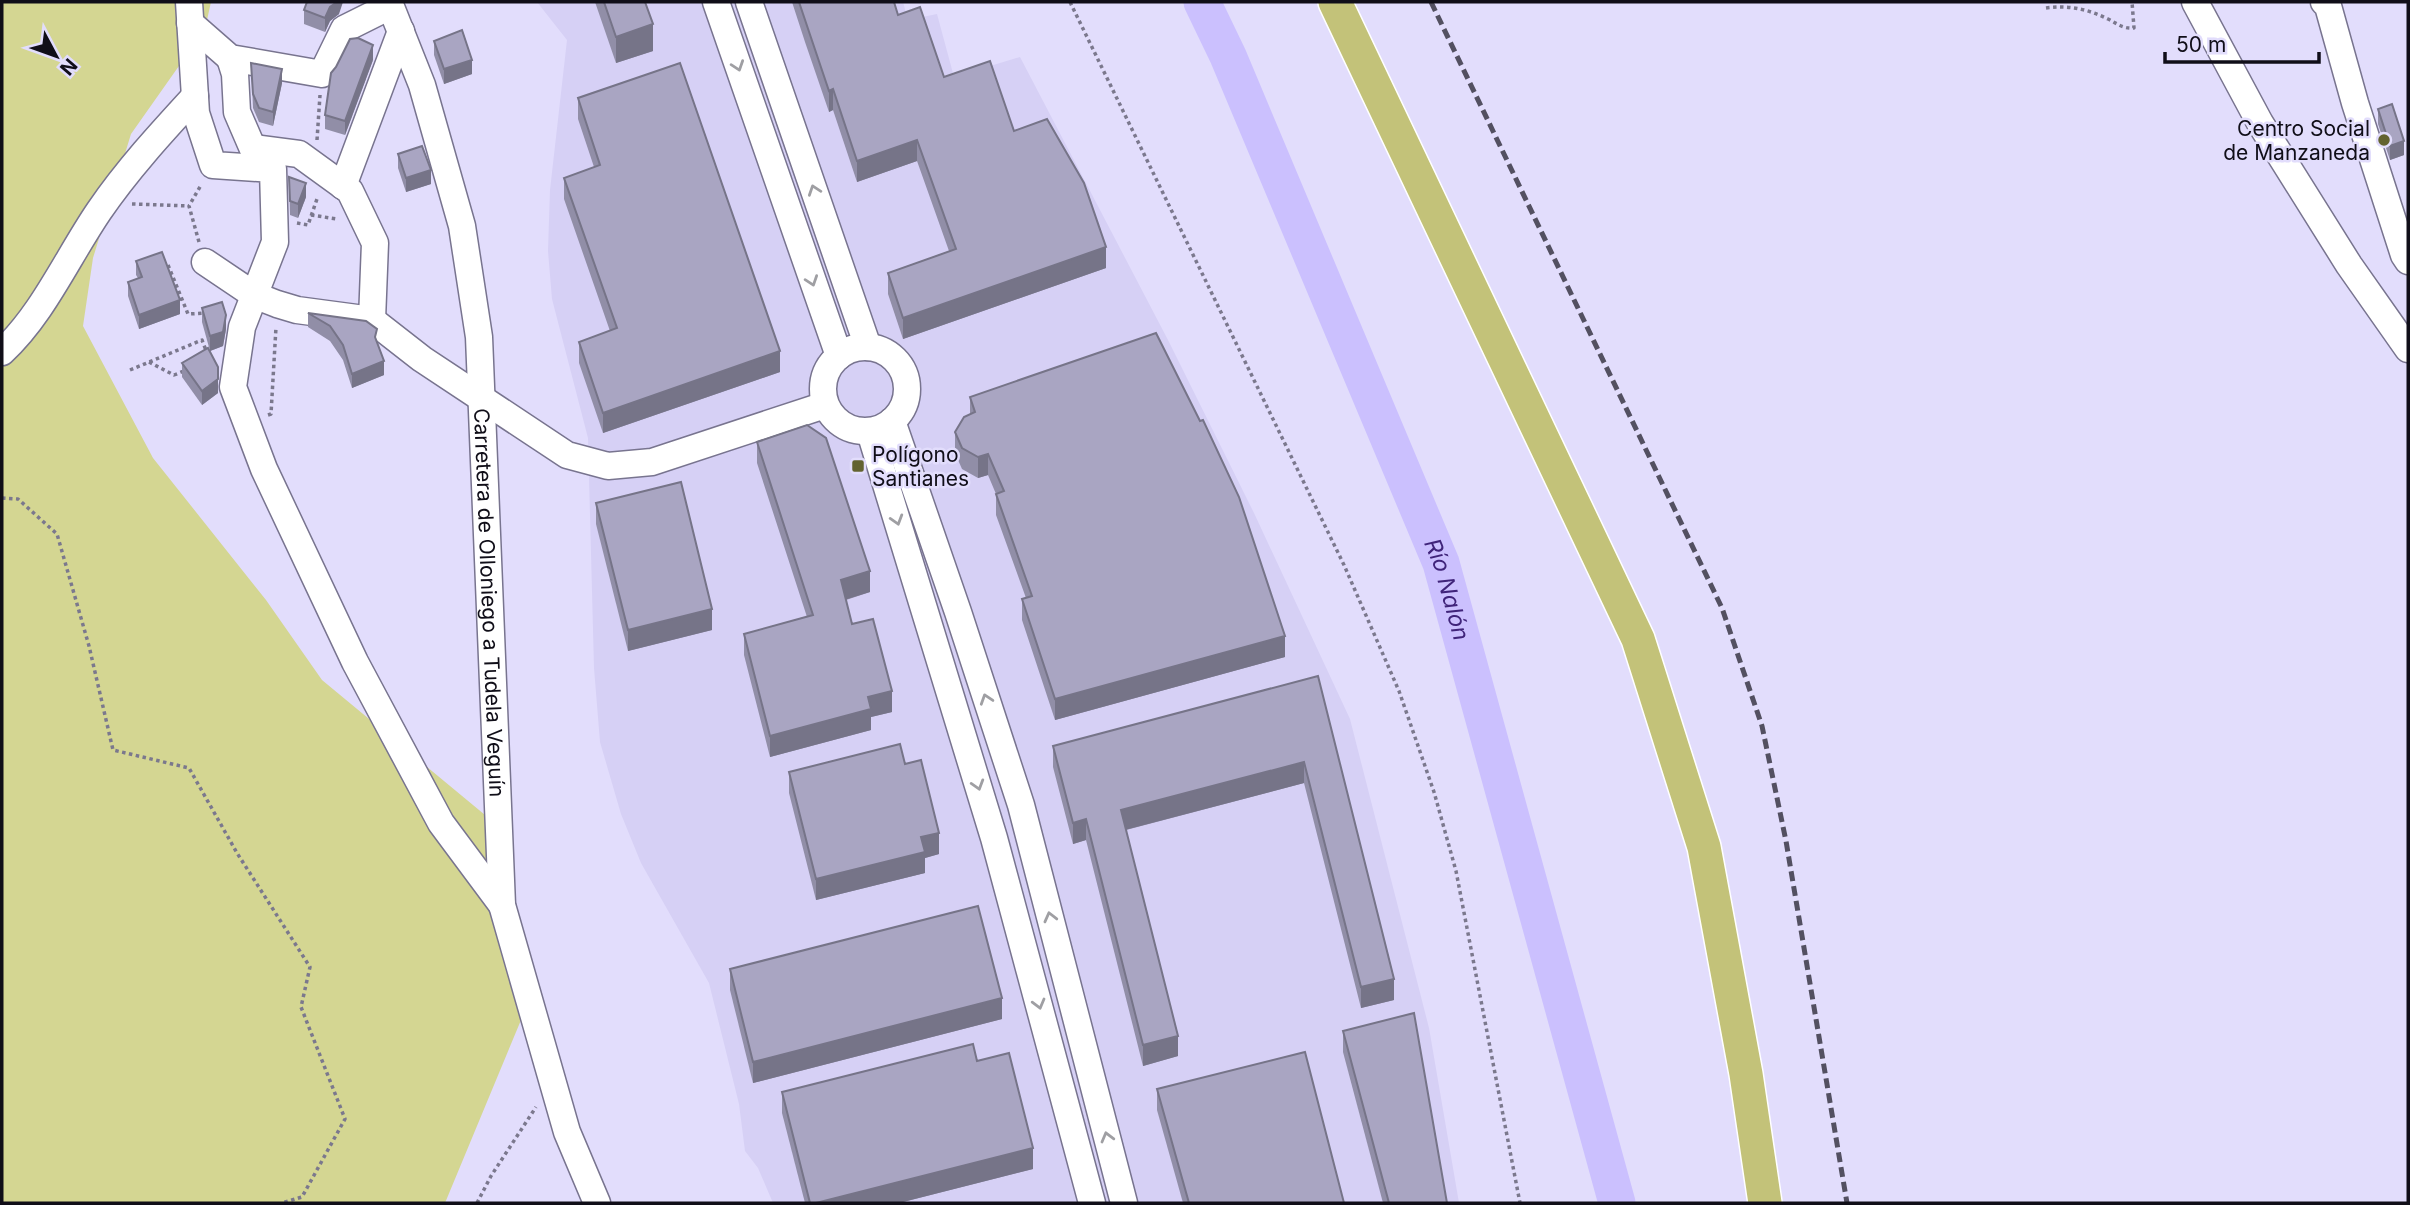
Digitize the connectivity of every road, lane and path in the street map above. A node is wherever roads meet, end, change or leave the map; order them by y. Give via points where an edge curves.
1 (716, 2) edge
2 (749, 2) edge
3 (1070, 2) edge
4 (1335, 2) edge
5 (2132, 2) edge
6 (2195, 2) edge
7 (2324, 2) edge
8 (389, 4) edge
9 (2046, 8) dead end
10 (190, 13) edge
11 (401, 31) junction
12 (230, 58) junction
13 (322, 74) junction
14 (195, 96) junction
15 (257, 158) junction
16 (213, 165) junction
17 (328, 175) junction
18 (105, 203) junction
19 (189, 206) junction
20 (275, 219) junction
21 (2408, 261) edge
22 (205, 262) joint
23 (168, 265) edge
24 (259, 304) junction
25 (372, 320) junction
26 (868, 348) junction
27 (2408, 349) edge
28 (2, 352) edge
29 (839, 356) junction
30 (149, 362) junction
31 (237, 363) junction
32 (130, 370) dead end
33 (186, 370) edge
34 (482, 397) junction
35 (825, 405) junction
36 (246, 421) junction
37 (881, 427) junction
38 (2, 498) edge
39 (502, 905) junction
40 (553, 1081) junction
41 (282, 1203) edge
42 (477, 1203) edge
43 (597, 1203) edge
44 (1092, 1203) edge
45 (1124, 1203) edge
46 (1520, 1203) edge
47 (1765, 1203) edge

1 -> 29 street
26 -> 2 street
3 - 46 path via 1338,553 1398,691 1456,871
4 - 47 main road via 1638,639 1704,847
5 - 9 path via 2134,28 2125,29 2080,9 2064,5
6 - 27 street via 2260,122 2349,265
7 - 21 street
8 - 11 street, Carretera de Olloniego a Tudela Veguín
8 - 13 street via 344,29
10 - 12 street
10 - 14 street
11 - 17 street
11 - 34 street, Carretera de Olloniego a Tudela Veguín via 422,85 462,226 479,337
12 - 13 street
12 - 15 street via 237,112
13 - 17 path
14 - 16 street
14 - 18 street
15 - 16 street
15 - 17 street via 299,154
15 - 20 street via 273,169
16 - 19 path
17 - 20 path via 308,225
17 - 25 street via 350,191 375,243
18 - 19 path
18 - 28 street via 21,334
19 - 22 path
20 - 24 street via 275,242
22 - 24 street
23 - 24 path via 188,314
24 - 25 street
24 - 31 street via 242,327
24 - 36 path via 271,414
25 - 34 street
26 - 29 street
26 - 37 street via 888,354 904,371 908,386 904,407 896,419
29 - 35 street via 825,376
30 - 31 path via 202,340 209,359
30 - 32 path
30 - 33 path via 174,375
31 - 36 street via 233,387
34 - 35 street via 567,455 608,466 652,462
34 - 39 street, Carretera de Olloniego a Tudela Veguín
35 - 37 street via 841,425 855,431
36 - 39 street via 264,469 373,696 441,823
37 -> 44 street
45 -> 37 street via 1021,805 954,598
38 - 41 path via 18,499 57,534 113,750 189,768 310,967 301,1007 345,1119 302,1197
39 - 40 street, Carretera de Olloniego a Tudela Veguín
40 - 42 path
40 - 43 street, Carretera de Olloniego a Tudela Veguín via 567,1132

